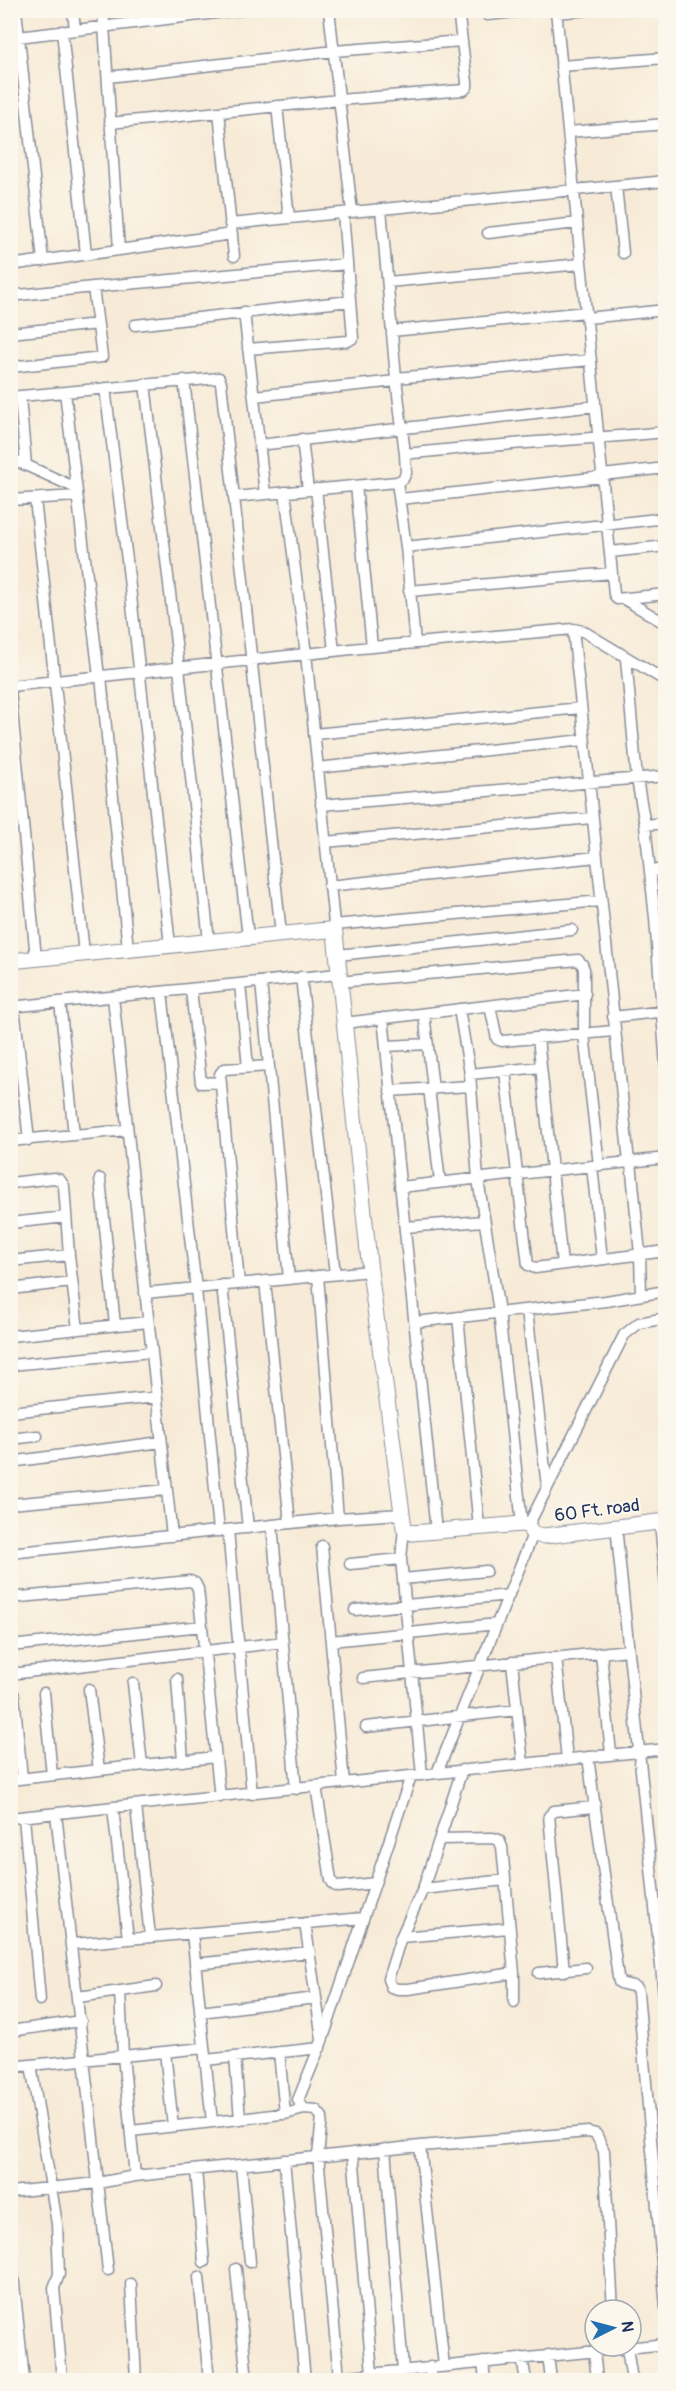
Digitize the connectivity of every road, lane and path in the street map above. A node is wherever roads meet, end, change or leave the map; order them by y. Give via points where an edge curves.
1 (16, 10) edge
2 (73, 10) edge
3 (103, 10) edge
4 (241, 10) edge
5 (329, 10) edge
6 (458, 10) edge
7 (535, 10) edge
8 (588, 10) edge
9 (556, 12) edge
10 (487, 15) dead end
11 (105, 26) junction
12 (75, 30) junction
13 (62, 31) junction
14 (15, 37) edge
15 (462, 41) junction
16 (334, 51) junction
17 (666, 58) edge
18 (561, 66) junction
19 (108, 77) junction
20 (339, 100) junction
21 (277, 106) junction
22 (219, 112) junction
23 (110, 123) junction
24 (666, 124) edge
25 (568, 132) junction
26 (666, 181) edge
27 (616, 186) junction
28 (574, 190) junction
29 (381, 209) junction
30 (348, 212) junction
31 (289, 218) junction
32 (577, 223) junction
33 (231, 229) junction
34 (488, 233) dead end
35 (119, 250) junction
36 (623, 253) dead end
37 (86, 254) junction
38 (234, 256) dead end
39 (42, 261) junction
40 (347, 264) junction
41 (581, 264) junction
42 (10, 265) edge
43 (388, 282) junction
44 (93, 287) junction
45 (10, 296) edge
46 (350, 301) junction
47 (666, 310) edge
48 (244, 312) junction
49 (586, 315) junction
50 (98, 324) junction
51 (135, 325) dead end
52 (392, 331) junction
53 (10, 333) edge
54 (248, 349) junction
55 (591, 360) junction
56 (10, 366) edge
57 (184, 380) junction
58 (396, 380) junction
59 (145, 384) junction
60 (105, 388) junction
61 (65, 392) junction
62 (254, 396) junction
63 (15, 397) edge
64 (595, 406) junction
65 (403, 427) junction
66 (666, 432) edge
67 (599, 438) junction
68 (302, 439) junction
69 (259, 445) junction
70 (405, 454) junction
71 (10, 458) edge
72 (26, 465) junction
73 (666, 468) edge
74 (602, 476) junction
75 (397, 482) junction
76 (356, 486) junction
77 (312, 490) junction
78 (77, 492) junction
79 (285, 492) junction
80 (265, 494) junction
81 (234, 497) junction
82 (36, 499) junction
83 (399, 499) junction
84 (10, 501) edge
85 (666, 518) edge
86 (607, 525) junction
87 (666, 546) edge
88 (406, 547) junction
89 (610, 552) junction
90 (612, 573) junction
91 (409, 591) junction
92 (666, 594) edge
93 (624, 599) junction
94 (666, 624) edge
95 (573, 629) junction
96 (415, 643) junction
97 (372, 647) junction
98 (334, 651) junction
99 (306, 654) junction
100 (626, 659) junction
101 (252, 660) junction
102 (218, 664) junction
103 (179, 668) junction
104 (140, 672) junction
105 (100, 676) junction
106 (54, 681) junction
107 (666, 681) edge
108 (10, 688) edge
109 (581, 708) junction
110 (314, 734) junction
111 (584, 740) junction
112 (317, 768) junction
113 (666, 776) edge
114 (637, 779) junction
115 (588, 781) junction
116 (321, 805) junction
117 (592, 818) junction
118 (666, 823) edge
119 (645, 825) junction
120 (325, 842) junction
121 (596, 857) junction
122 (666, 869) edge
123 (650, 871) junction
124 (329, 886) junction
125 (601, 901) junction
126 (660, 918) edge
127 (334, 929) junction
128 (572, 930) dead end
129 (280, 934) junction
130 (248, 937) junction
131 (209, 941) junction
132 (170, 945) junction
133 (128, 949) junction
134 (84, 953) junction
135 (338, 955) junction
136 (36, 958) junction
137 (10, 961) edge
138 (662, 963) edge
139 (301, 977) junction
140 (339, 978) junction
141 (261, 982) junction
142 (240, 984) junction
143 (190, 989) junction
144 (162, 992) junction
145 (585, 994) junction
146 (113, 997) junction
147 (60, 1002) junction
148 (490, 1006) junction
149 (12, 1007) edge
150 (459, 1010) junction
151 (663, 1012) edge
152 (424, 1014) junction
153 (613, 1017) junction
154 (383, 1018) junction
155 (344, 1023) junction
156 (614, 1031) junction
157 (584, 1034) junction
158 (538, 1038) junction
159 (428, 1044) junction
160 (386, 1046) junction
161 (269, 1066) junction
162 (248, 1067) junction
163 (541, 1067) junction
164 (666, 1067) edge
165 (505, 1072) junction
166 (470, 1074) junction
167 (221, 1082) junction
168 (470, 1086) junction
169 (431, 1088) junction
170 (390, 1091) junction
171 (127, 1130) junction
172 (74, 1135) junction
173 (29, 1140) junction
174 (10, 1142) edge
175 (666, 1158) edge
176 (630, 1162) junction
177 (596, 1166) junction
178 (551, 1170) junction
179 (518, 1174) junction
180 (100, 1179) dead end
181 (478, 1179) junction
182 (440, 1182) junction
183 (10, 1183) edge
184 (400, 1187) junction
185 (66, 1217) junction
186 (484, 1221) junction
187 (10, 1222) edge
188 (405, 1227) junction
189 (666, 1251) edge
190 (640, 1254) junction
191 (69, 1255) junction
192 (602, 1259) junction
193 (10, 1261) edge
194 (562, 1264) junction
195 (370, 1271) junction
196 (335, 1274) junction
197 (318, 1276) junction
198 (289, 1279) junction
199 (265, 1281) junction
200 (72, 1282) junction
201 (239, 1284) junction
202 (222, 1286) junction
203 (10, 1289) edge
204 (196, 1289) junction
205 (666, 1291) edge
206 (145, 1293) junction
207 (641, 1294) junction
208 (527, 1310) junction
209 (499, 1312) junction
210 (458, 1317) junction
211 (666, 1318) edge
212 (148, 1322) junction
213 (415, 1322) junction
214 (115, 1325) junction
215 (78, 1329) junction
216 (10, 1336) edge
217 (152, 1352) junction
218 (10, 1365) edge
219 (157, 1397) junction
220 (10, 1412) edge
221 (37, 1436) dead end
222 (10, 1439) edge
223 (162, 1442) junction
224 (10, 1462) edge
225 (547, 1487) junction
226 (167, 1490) junction
227 (10, 1504) edge
228 (338, 1518) junction
229 (403, 1521) junction
230 (663, 1521) edge
231 (290, 1523) junction
232 (272, 1525) junction
233 (616, 1526) junction
234 (479, 1527) junction
235 (248, 1528) junction
236 (528, 1528) junction
237 (223, 1530) junction
238 (436, 1531) junction
239 (172, 1536) junction
240 (322, 1546) dead end
241 (10, 1553) edge
242 (401, 1559) junction
243 (350, 1564) dead end
244 (486, 1571) dead end
245 (403, 1578) junction
246 (666, 1586) edge
247 (509, 1595) junction
248 (10, 1598) edge
249 (405, 1606) junction
250 (355, 1610) dead end
251 (497, 1624) junction
252 (202, 1626) junction
253 (408, 1633) junction
254 (331, 1641) junction
255 (283, 1642) junction
256 (10, 1646) edge
257 (237, 1647) junction
258 (628, 1650) junction
259 (203, 1651) junction
260 (601, 1653) junction
261 (556, 1657) junction
262 (512, 1662) junction
263 (481, 1665) junction
264 (412, 1672) junction
265 (10, 1674) edge
266 (363, 1678) dead end
267 (177, 1679) dead end
268 (133, 1683) dead end
269 (89, 1689) dead end
270 (44, 1693) dead end
271 (14, 1695) dead end
272 (517, 1710) junction
273 (460, 1716) junction
274 (416, 1721) junction
275 (366, 1727) dead end
276 (666, 1749) edge
277 (638, 1752) junction
278 (611, 1754) junction
279 (215, 1757) junction
280 (588, 1757) junction
281 (567, 1759) junction
282 (183, 1761) junction
283 (523, 1764) junction
284 (142, 1765) junction
285 (99, 1770) junction
286 (462, 1770) junction
287 (437, 1773) junction
288 (52, 1775) junction
289 (416, 1775) junction
290 (16, 1779) edge
291 (344, 1783) junction
292 (316, 1786) junction
293 (296, 1789) junction
294 (252, 1794) junction
295 (220, 1797) junction
296 (136, 1806) junction
297 (594, 1807) junction
298 (113, 1808) junction
299 (57, 1814) junction
300 (24, 1817) junction
301 (10, 1818) edge
302 (440, 1839) junction
303 (505, 1880) junction
304 (375, 1883) junction
305 (423, 1889) junction
306 (363, 1918) junction
307 (305, 1923) junction
308 (509, 1928) junction
309 (192, 1934) junction
310 (150, 1937) junction
311 (401, 1937) junction
312 (128, 1939) junction
313 (73, 1944) junction
314 (309, 1952) junction
315 (195, 1964) junction
316 (586, 1968) dead end
317 (564, 1971) junction
318 (514, 1972) junction
319 (539, 1973) dead end
320 (663, 1976) edge
321 (156, 1986) dead end
322 (120, 1991) junction
323 (78, 1997) junction
324 (316, 1998) junction
325 (40, 2000) dead end
326 (514, 2002) dead end
327 (200, 2012) junction
328 (666, 2015) edge
329 (81, 2021) junction
330 (10, 2031) edge
331 (321, 2044) junction
332 (165, 2052) junction
333 (279, 2052) junction
334 (204, 2054) junction
335 (123, 2056) junction
336 (235, 2057) junction
337 (84, 2060) junction
338 (31, 2065) junction
339 (10, 2067) edge
340 (304, 2109) junction
341 (285, 2114) junction
342 (240, 2119) junction
343 (212, 2122) junction
344 (173, 2126) junction
345 (131, 2131) junction
346 (420, 2146) junction
347 (385, 2149) junction
348 (353, 2153) junction
349 (318, 2156) junction
350 (284, 2160) junction
351 (241, 2164) junction
352 (196, 2170) junction
353 (135, 2176) junction
354 (98, 2183) junction
355 (51, 2187) junction
356 (10, 2192) edge
357 (10, 2246) edge
358 (204, 2262) dead end
359 (250, 2262) dead end
360 (236, 2269) dead end
361 (108, 2270) dead end
362 (200, 2277) dead end
363 (131, 2284) dead end
364 (612, 2298) edge
365 (666, 2308) edge
366 (666, 2344) edge
367 (643, 2346) edge
368 (583, 2352) edge
369 (548, 2355) junction
370 (522, 2358) junction
371 (595, 2358) edge
372 (629, 2358) edge
373 (483, 2361) junction
374 (444, 2366) junction
375 (430, 2367) junction
376 (403, 2370) junction
377 (372, 2373) junction
378 (339, 2377) junction
379 (24, 2380) edge
380 (62, 2380) edge
381 (136, 2380) edge
382 (209, 2380) edge
383 (247, 2380) edge
384 (305, 2380) edge
385 (311, 2380) edge
386 (431, 2380) edge
387 (485, 2380) edge
388 (526, 2380) edge
389 (551, 2380) edge
390 (597, 2380) edge
391 (632, 2380) edge

1 - 14 street
2 - 12 street
3 - 11 street
4 - 11 street
5 - 16 street
6 - 15 street
7 - 10 street
8 - 9 street
9 - 18 street
11 - 12 street
11 - 19 street
12 - 13 street
13 - 14 street
13 - 37 street
14 - 39 street
15 - 16 street
15 - 20 street via 467,82 464,90
16 - 19 street
16 - 20 street
17 - 18 street
18 - 25 street
19 - 23 street
20 - 21 street
20 - 30 street
21 - 22 street
21 - 31 street
22 - 23 street
22 - 33 street
23 - 35 street
24 - 25 street
25 - 28 street
26 - 27 street
27 - 28 street
27 - 36 street
28 - 29 street
28 - 32 street
29 - 30 street
29 - 43 street
30 - 31 street
30 - 40 street
31 - 33 street
32 - 34 street
32 - 41 street
33 - 35 street
33 - 38 street
35 - 37 street
37 - 39 street
39 - 42 street
40 - 44 street
40 - 46 street
41 - 43 street
41 - 49 street
43 - 52 street
44 - 45 street
44 - 50 street
46 - 48 street
46 - 54 street via 354,333 348,341
47 - 49 street
48 - 51 street
48 - 54 street
49 - 52 street
49 - 55 street
50 - 53 street
50 - 56 street via 102,357
52 - 58 street
54 - 62 street
55 - 58 street
55 - 64 street
57 - 59 street
57 - 81 street via 219,378
57 - 102 street
58 - 62 street
58 - 65 street
59 - 60 street
59 - 103 street
60 - 61 street
60 - 104 street
61 - 63 street
61 - 78 street
62 - 69 street
63 - 72 street
64 - 65 street
64 - 67 street
65 - 68 street
65 - 70 street
66 - 67 street
67 - 70 street via 487,444
67 - 74 street
68 - 69 street
68 - 77 street
69 - 80 street
70 - 75 street via 406,473
71 - 72 street
72 - 78 street
73 - 74 street
74 - 83 street
74 - 86 street
75 - 76 street
75 - 83 street
76 - 77 street
76 - 97 street
77 - 79 street
77 - 98 street
78 - 82 street
78 - 105 street
79 - 80 street
79 - 99 street
80 - 81 street
81 - 101 street
82 - 84 street
82 - 106 street
83 - 88 street
85 - 86 street
86 - 88 street
86 - 89 street
87 - 89 street
88 - 91 street
89 - 90 street
90 - 91 street
90 - 93 street via 614,594 617,599
91 - 96 street
92 - 93 street
93 - 94 street
95 - 96 street
95 - 100 street via 583,631
95 - 109 street
96 - 97 street
97 - 98 street
98 - 99 street
99 - 101 street
99 - 110 street
100 - 107 street
100 - 114 street
101 - 102 street
101 - 129 street
102 - 103 street
102 - 130 street
103 - 104 street
103 - 131 street
104 - 105 street
104 - 132 street
105 - 106 street
105 - 133 street
106 - 108 street
106 - 134 street
108 - 136 street
109 - 110 street
109 - 111 street
110 - 112 street
111 - 112 street
111 - 115 street
112 - 116 street
113 - 114 street
114 - 115 street
114 - 119 street
115 - 116 street
115 - 117 street
116 - 120 street
117 - 120 street
117 - 121 street
118 - 119 street
119 - 123 street
120 - 124 street
121 - 124 street
121 - 125 street
122 - 123 street
123 - 126 street
124 - 127 street
125 - 127 street
125 - 153 street
126 - 138 street
127 - 129 street
127 - 135 street
128 - 135 street
129 - 130 street
130 - 131 street
131 - 132 street
132 - 133 street
133 - 134 street
134 - 136 street
135 - 140 street
136 - 137 street
138 - 151 street
139 - 140 street
139 - 141 street
139 - 196 street
140 - 145 street via 578,960 584,969
140 - 155 street
141 - 142 street
141 - 161 street
142 - 143 street
142 - 162 street
143 - 144 street
143 - 167 street via 201,1083
144 - 146 street
144 - 204 street
145 - 148 street
145 - 157 street
146 - 147 street
146 - 171 street
147 - 149 street
147 - 172 street
148 - 150 street
148 - 158 street via 497,1039
149 - 173 street
150 - 152 street
150 - 166 street
151 - 153 street
151 - 164 street
152 - 154 street
152 - 159 street
153 - 156 street
154 - 155 street
154 - 160 street
155 - 195 street
156 - 157 street
156 - 176 street
157 - 158 street
157 - 177 street
158 - 163 street
159 - 160 street
159 - 169 street
160 - 170 street
161 - 162 street
161 - 198 street
162 - 167 street via 224,1069
163 - 165 street
163 - 178 street
165 - 166 street
165 - 179 street
166 - 168 street
167 - 201 street
168 - 169 street
168 - 181 street
169 - 170 street
169 - 182 street
170 - 184 street
171 - 172 street
171 - 206 street
172 - 173 street
173 - 174 street
175 - 176 street
176 - 177 street
176 - 190 street
177 - 178 street
177 - 192 street
178 - 179 street
178 - 194 street
179 - 181 street
179 - 194 street via 528,1264 535,1268
180 - 214 street
181 - 182 street
181 - 186 street
182 - 184 street
183 - 185 street via 60,1180
184 - 188 street
185 - 187 street
185 - 191 street
186 - 188 street
186 - 209 street
188 - 213 street
189 - 190 street
190 - 192 street
190 - 207 street
191 - 193 street
191 - 200 street
192 - 194 street
195 - 196 street
195 - 229 street
196 - 197 street
197 - 198 street
197 - 228 street
198 - 199 street
199 - 201 street
199 - 231 street
200 - 203 street
200 - 215 street
201 - 202 street
202 - 204 street
202 - 235 street
204 - 206 street
204 - 237 street
205 - 207 street
206 - 212 street
207 - 208 street
208 - 209 street
208 - 225 street
209 - 210 street
209 - 236 street
210 - 213 street
210 - 234 street
211 - 225 street via 639,1323 624,1335
212 - 214 street
212 - 217 street
213 - 238 street
214 - 215 street
215 - 216 street
217 - 218 street
217 - 219 street
219 - 220 street
219 - 223 street
221 - 222 street
223 - 224 street
223 - 226 street
225 - 236 street
226 - 227 street
226 - 239 street
228 - 229 street
228 - 231 street
229 - 238 street, 60 Ft. road via 412,1533
229 - 242 street
230 - 233 street, 60 Ft. road
230 - 246 street
231 - 232 street
232 - 235 street
232 - 255 street
233 - 236 street, 60 Ft. road via 544,1536
233 - 258 street
234 - 236 street, 60 Ft. road
234 - 238 street, 60 Ft. road
235 - 237 street
236 - 247 street
237 - 239 street
237 - 257 street
239 - 241 street
240 - 254 street
242 - 243 street
242 - 245 street
244 - 245 street
245 - 249 street
247 - 249 street
247 - 251 street
248 - 252 street via 189,1581 198,1589
249 - 250 street
249 - 253 street
251 - 253 street
251 - 263 street
252 - 256 street
252 - 259 street
253 - 254 street
253 - 264 street
254 - 291 street
255 - 257 street
255 - 293 street
257 - 259 street
257 - 294 street
258 - 260 street
258 - 277 street
259 - 265 street
259 - 279 street
260 - 261 street
260 - 278 street
261 - 262 street
261 - 281 street
262 - 263 street
262 - 272 street
263 - 264 street
263 - 273 street
264 - 266 street
264 - 274 street
267 - 282 street
268 - 284 street
269 - 285 street
270 - 288 street
271 - 290 street
272 - 273 street
272 - 283 street
273 - 274 street
273 - 287 street
274 - 275 street
274 - 289 street
276 - 277 street
277 - 278 street
277 - 320 street
278 - 280 street
279 - 282 street
279 - 295 street
280 - 281 street
280 - 297 street
281 - 283 street
282 - 284 street
283 - 286 street
284 - 285 street
285 - 288 street
286 - 287 street
286 - 302 street
287 - 289 street
288 - 290 street
289 - 291 street
289 - 304 street
291 - 292 street
292 - 293 street
292 - 304 street via 334,1886
293 - 294 street
294 - 295 street
295 - 296 street
296 - 298 street
296 - 310 street
297 - 317 street via 554,1811 549,1816
297 - 365 street via 619,1982 633,1985 638,1993
298 - 299 street
298 - 312 street
299 - 300 street
299 - 313 street
300 - 301 street
300 - 325 street
302 - 303 street via 499,1840
302 - 305 street
303 - 305 street
303 - 308 street
304 - 306 street
305 - 311 street
306 - 307 street
306 - 331 street
307 - 309 street
307 - 314 street
308 - 311 street
308 - 318 street
309 - 310 street
309 - 315 street
310 - 312 street
311 - 318 street via 388,1978 391,1987
312 - 313 street
313 - 323 street
314 - 315 street
314 - 324 street
315 - 327 street
316 - 317 street
317 - 319 street
318 - 326 street
320 - 328 street
321 - 322 street
322 - 323 street
322 - 335 street
323 - 329 street
324 - 327 street
324 - 331 street
327 - 334 street
329 - 330 street
329 - 337 street
331 - 333 street
331 - 340 street via 298,2096
332 - 334 street
332 - 335 street
332 - 344 street
333 - 336 street
333 - 341 street
334 - 336 street
334 - 343 street
335 - 337 street
335 - 345 street
336 - 342 street
337 - 338 street
337 - 354 street
338 - 339 street
338 - 355 street
340 - 341 street
340 - 349 street via 321,2114
341 - 342 street
342 - 343 street
343 - 344 street
344 - 345 street
345 - 353 street
346 - 347 street
346 - 364 street via 596,2134 604,2151
346 - 374 street
347 - 348 street
347 - 376 street
348 - 349 street
348 - 377 street
349 - 350 street
349 - 378 street
350 - 351 street
350 - 384 street
351 - 352 street
351 - 359 street
352 - 353 street
352 - 358 street
353 - 354 street
354 - 355 street
354 - 361 street
355 - 356 street
355 - 380 street via 57,2224 59,2274 54,2288
357 - 379 street
360 - 383 street
362 - 382 street
363 - 381 street
366 - 367 street
368 - 369 street
369 - 370 street
369 - 389 street
370 - 373 street
370 - 388 street
371 - 390 street
372 - 391 street
373 - 374 street
373 - 387 street
374 - 375 street
375 - 376 street
375 - 386 street
376 - 377 street
377 - 378 street
378 - 385 street

